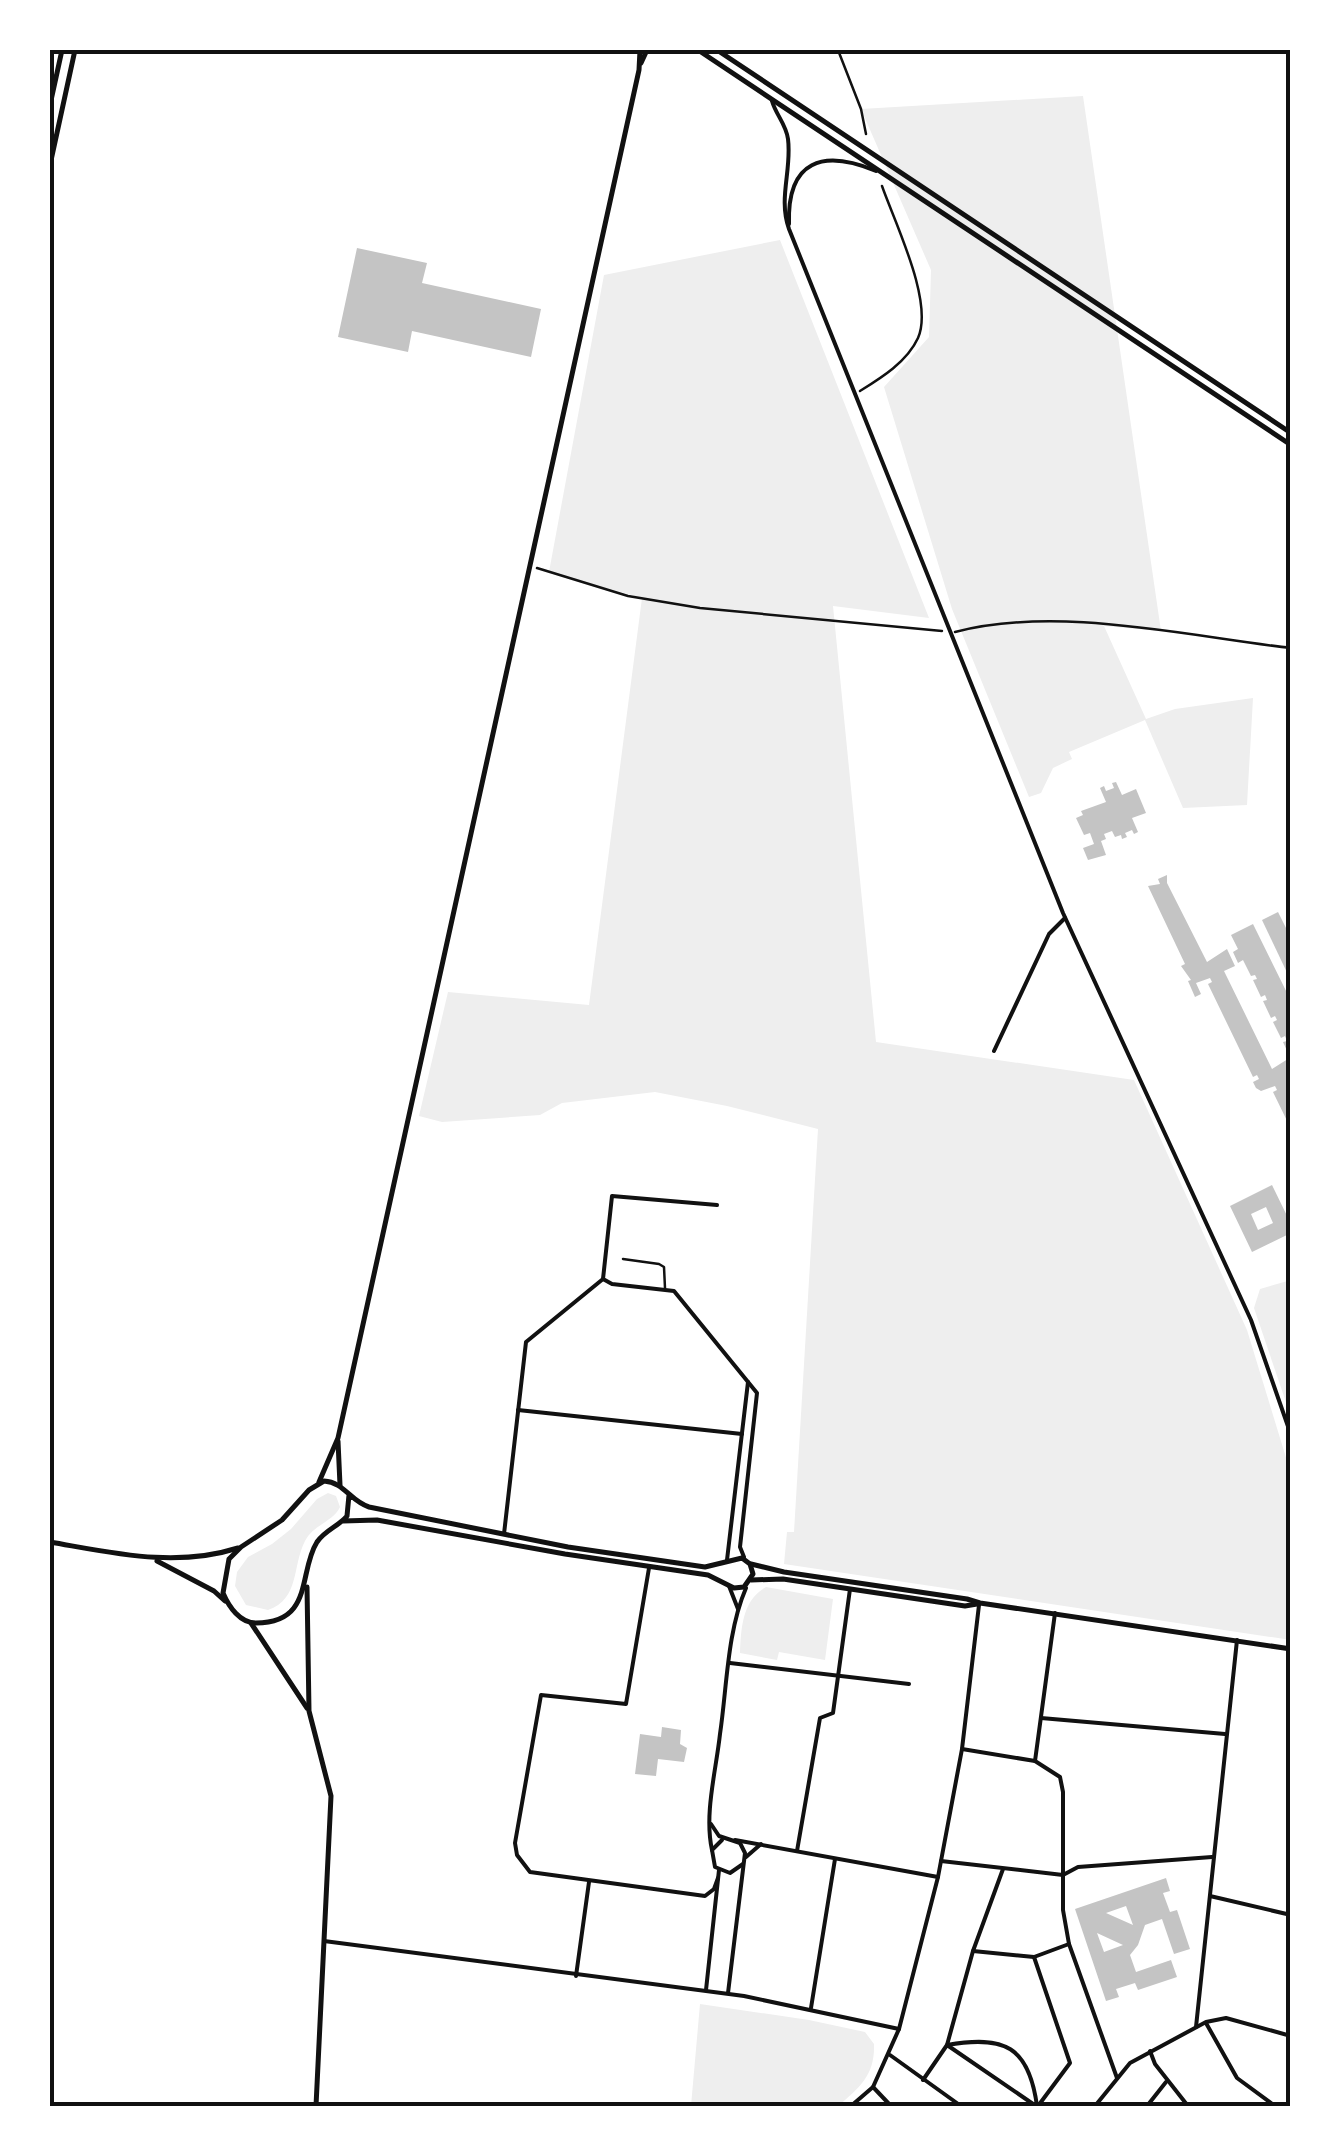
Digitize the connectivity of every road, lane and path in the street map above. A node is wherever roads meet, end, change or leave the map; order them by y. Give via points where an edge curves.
1 (62, 50) edge
2 (76, 50) edge
3 (644, 50) edge
4 (698, 50) edge
5 (717, 50) edge
6 (838, 50) edge
7 (771, 99) junction
8 (50, 105) edge
9 (866, 134) dead end
10 (50, 165) edge
11 (892, 178) junction
12 (882, 186) dead end
13 (789, 229) junction
14 (857, 393) junction
15 (1291, 434) edge
16 (1291, 445) edge
17 (530, 566) junction
18 (952, 633) junction
19 (1291, 648) edge
20 (1065, 918) junction
21 (994, 1050) dead end
22 (718, 1206) dead end
23 (622, 1259) dead end
24 (602, 1280) junction
25 (665, 1290) junction
26 (748, 1382) junction
27 (518, 1410) junction
28 (742, 1434) junction
29 (1291, 1435) edge
30 (338, 1438) junction
31 (319, 1482) junction
32 (340, 1485) junction
33 (348, 1495) junction
34 (343, 1521) junction
35 (504, 1534) junction
36 (50, 1542) edge
37 (241, 1547) junction
38 (154, 1560) junction
39 (727, 1560) junction
40 (748, 1562) junction
41 (649, 1568) junction
42 (307, 1582) junction
43 (750, 1582) junction
44 (727, 1585) junction
45 (850, 1589) junction
46 (980, 1603) junction
47 (228, 1605) junction
48 (738, 1610) junction
49 (1055, 1613) junction
50 (251, 1624) junction
51 (1238, 1640) junction
52 (1291, 1649) edge
53 (730, 1663) junction
54 (838, 1677) junction
55 (909, 1684) dead end
56 (309, 1711) junction
57 (1041, 1718) junction
58 (1225, 1734) junction
59 (962, 1749) junction
60 (1035, 1761) junction
61 (709, 1821) junction
62 (724, 1839) junction
63 (735, 1840) junction
64 (760, 1844) junction
65 (712, 1850) junction
66 (797, 1851) junction
67 (1212, 1857) junction
68 (836, 1858) junction
69 (744, 1861) junction
70 (941, 1861) junction
71 (1002, 1869) junction
72 (719, 1870) junction
73 (1063, 1875) junction
74 (938, 1877) junction
75 (718, 1878) junction
76 (589, 1882) junction
77 (1210, 1896) junction
78 (1291, 1915) edge
79 (324, 1941) junction
80 (1069, 1944) junction
81 (973, 1951) junction
82 (1034, 1957) junction
83 (576, 1976) junction
84 (706, 1990) junction
85 (728, 1993) junction
86 (810, 2008) junction
87 (1206, 2022) junction
88 (1196, 2027) junction
89 (900, 2029) junction
90 (1291, 2036) edge
91 (948, 2045) junction
92 (1150, 2051) junction
93 (890, 2055) junction
94 (1117, 2078) junction
95 (923, 2080) junction
96 (1167, 2080) junction
97 (873, 2087) junction
98 (316, 2106) edge
99 (851, 2106) edge
100 (892, 2106) edge
101 (962, 2106) edge
102 (1037, 2106) edge
103 (1095, 2106) edge
104 (1147, 2106) edge
105 (1188, 2106) edge
106 (1276, 2106) edge

1 - 8 street
2 - 10 street
3 - 17 street
4 - 7 street
5 - 15 street
6 - 9 path
7 - 11 street
7 - 13 street via 788,140 783,211
11 - 13 street via 849,160 825,158 808,166 792,192
11 - 16 street
12 - 14 path via 922,320 917,341 891,372
13 - 14 street
14 - 18 street
17 - 18 path via 661,602
17 - 30 street
18 - 19 path via 1000,622 1104,624
18 - 20 street
20 - 21 street via 1050,934
20 - 29 street via 1251,1320
22 - 24 street via 612,1196
23 - 25 street via 664,1267
24 - 25 street
24 - 27 street via 526,1342
25 - 26 street via 674,1291
26 - 28 street
26 - 40 street via 758,1393 740,1546
27 - 28 street
27 - 35 street
28 - 39 street
30 - 31 street
30 - 32 street
31 - 32 street
31 - 37 street via 282,1520
32 - 33 street
33 - 34 street
33 - 35 street via 369,1507
34 - 41 street via 377,1520
34 - 42 street via 318,1539
35 - 39 street via 704,1567
36 - 38 street
37 - 38 street via 215,1556
37 - 47 street via 224,1575
38 - 47 street
39 - 40 street
39 - 44 street via 721,1574
40 - 43 street
40 - 46 street
41 - 44 street via 708,1575
41 - 76 street via 626,1704 540,1695 517,1855 530,1872
42 - 50 street via 286,1614
42 - 56 street
43 - 44 street
43 - 45 street via 783,1579
43 - 48 street
44 - 48 street
45 - 46 street
45 - 54 street
46 - 49 street
46 - 59 street
47 - 50 street
48 - 53 street
49 - 51 street
49 - 57 street
50 - 56 street
51 - 52 street
51 - 58 street
53 - 54 street
53 - 61 street
54 - 55 street
54 - 66 street via 833,1713 820,1718
56 - 79 street via 331,1796
57 - 58 street
57 - 60 street
58 - 67 street
59 - 60 street
59 - 70 street
60 - 73 street via 1060,1777
61 - 62 street
61 - 65 street
62 - 63 street
62 - 65 street
63 - 64 street
63 - 69 street
64 - 66 street
64 - 69 street
65 - 72 street
66 - 68 street
67 - 73 street via 1078,1867
67 - 77 street
68 - 74 street
68 - 86 street
69 - 72 street via 735,1871
69 - 85 street
70 - 71 street
70 - 74 street
71 - 73 street
71 - 81 street
72 - 75 street
73 - 80 street
74 - 89 street
75 - 76 street via 705,1896
75 - 84 street
76 - 83 street
77 - 78 street
77 - 88 street
79 - 83 street
79 - 98 street
80 - 82 street
80 - 94 street
81 - 82 street
81 - 91 street
82 - 102 street via 1070,2063
83 - 84 street
84 - 85 street
85 - 86 street
86 - 89 street
87 - 88 street
87 - 90 street via 1226,2018
87 - 106 street via 1237,2078
88 - 92 street
89 - 93 street
91 - 95 street
91 - 102 street
91 - 102 street via 987,2041 1014,2050 1030,2074
92 - 94 street
92 - 96 street
93 - 95 street
93 - 97 street
94 - 103 street
95 - 101 street
96 - 104 street
96 - 105 street
97 - 99 street
97 - 100 street

